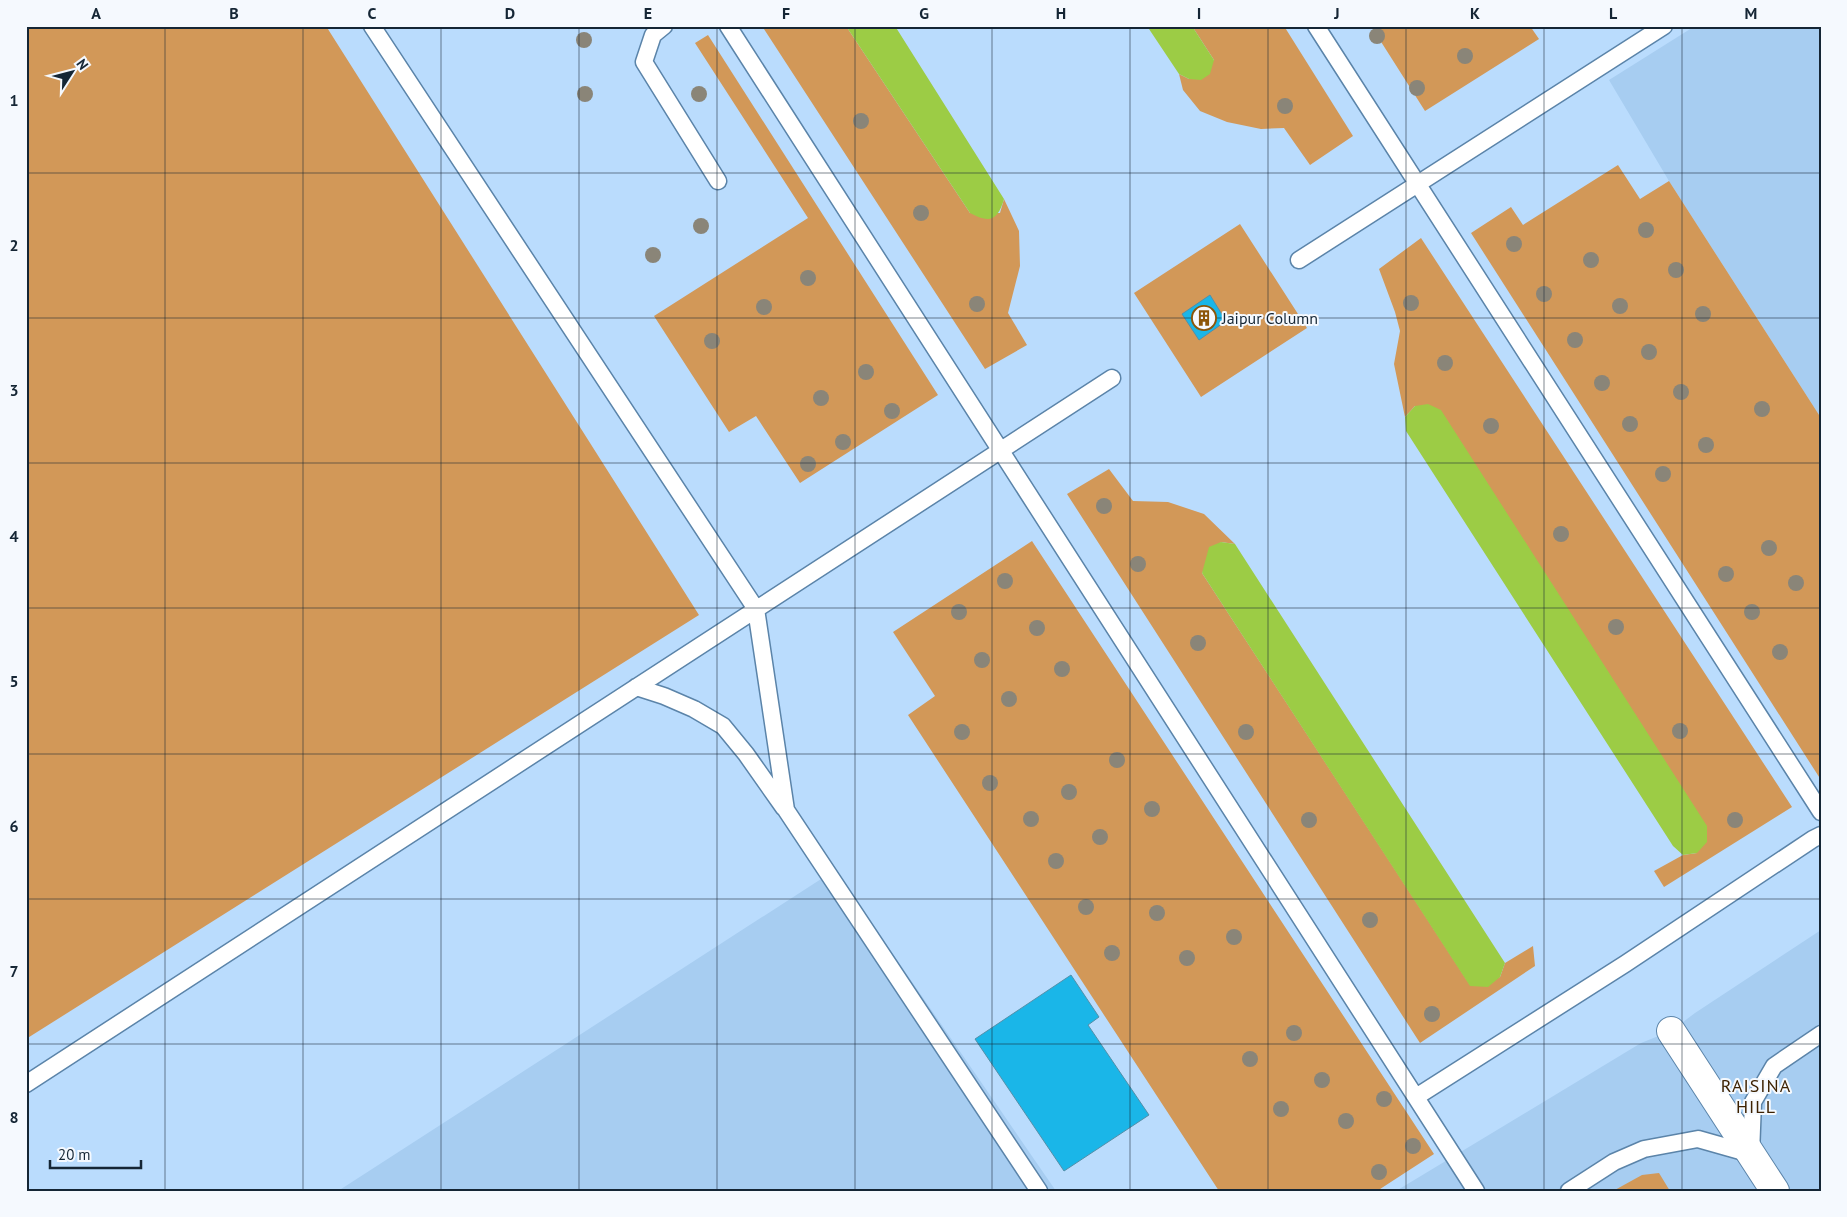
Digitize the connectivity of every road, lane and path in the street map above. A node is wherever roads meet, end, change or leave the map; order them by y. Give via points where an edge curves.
1 (372, 26) edge
2 (664, 26) edge
3 (728, 26) edge
4 (1316, 26) edge
5 (1664, 26) edge
6 (718, 181) dead end
7 (1418, 184) junction
8 (1299, 260) dead end
9 (1112, 378) dead end
10 (1000, 450) junction
11 (756, 609) junction
12 (636, 687) junction
13 (786, 810) junction
14 (1821, 812) edge
15 (1821, 835) edge
16 (1672, 1032) dead end
17 (1821, 1034) edge
18 (26, 1084) edge
19 (1416, 1097) junction
20 (1751, 1154) junction
21 (1039, 1191) edge
22 (1476, 1191) edge
23 (1569, 1191) edge
24 (1775, 1191) edge

1 - 11 lane
2 - 6 lane via 653,35 644,62
3 - 10 lane
4 - 7 lane
5 - 7 lane
7 - 8 lane
7 - 14 lane
9 - 10 lane
10 - 11 lane
10 - 19 lane
11 - 12 lane
11 - 13 lane
12 - 13 lane via 672,699 723,726
12 - 18 lane
13 - 21 lane
15 - 19 lane
16 - 20 street
17 - 20 lane via 1774,1066 1754,1102
19 - 22 lane
20 - 23 lane via 1698,1139 1644,1149 1614,1162
20 - 24 street

